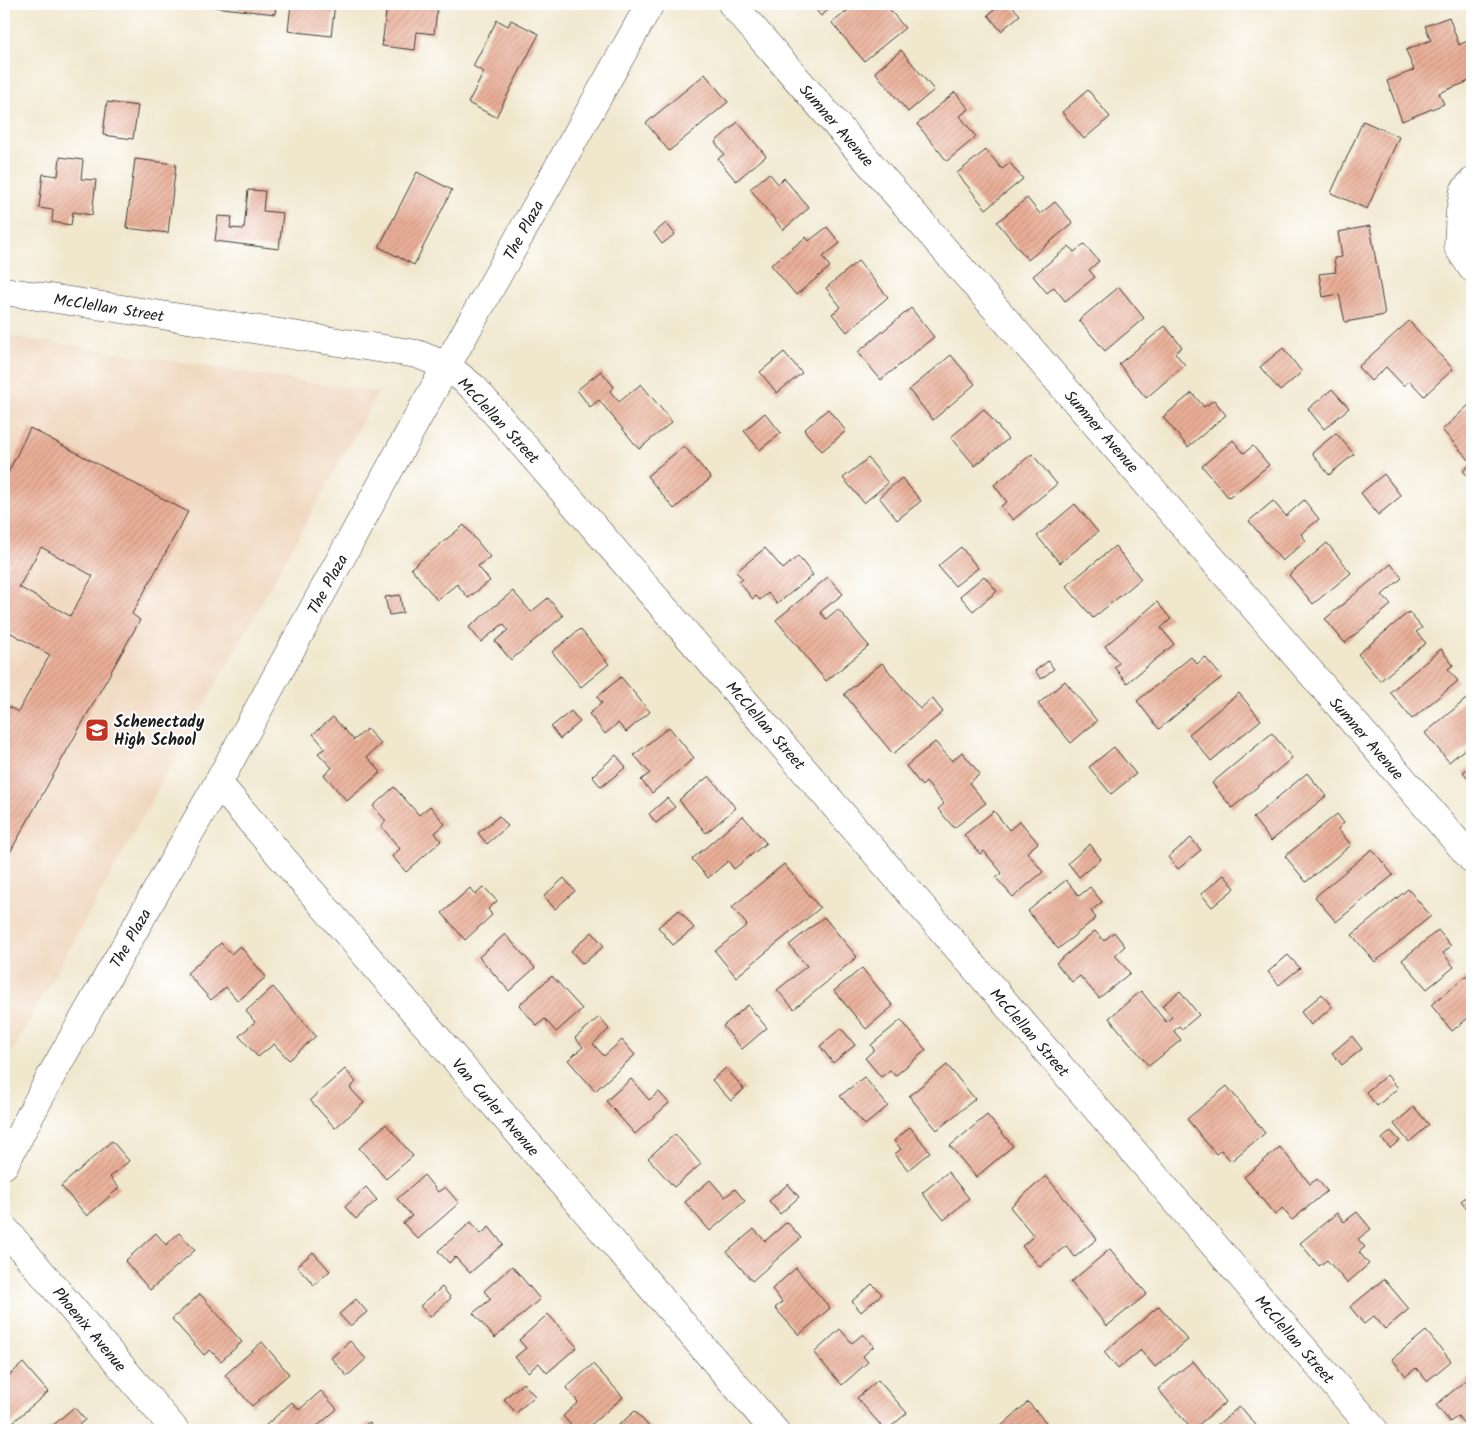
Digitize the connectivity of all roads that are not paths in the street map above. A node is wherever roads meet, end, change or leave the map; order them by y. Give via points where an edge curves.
1 (650, 4) edge
2 (732, 4) edge
3 (1472, 182) edge
4 (1472, 268) edge
5 (4, 291) edge
6 (447, 366) junction
7 (218, 783) junction
8 (1472, 859) edge
9 (4, 1165) edge
10 (4, 1228) edge
11 (175, 1430) edge
12 (774, 1430) edge
13 (1374, 1430) edge

1 - 6 street, The Plaza
2 - 8 street, Sumner Avenue
3 - 4 street via 1464,191 1458,247
5 - 6 street, McClellan Street via 417,354
6 - 7 street, The Plaza
6 - 13 street, McClellan Street via 481,396
7 - 9 street, The Plaza
7 - 12 street, Van Curler Avenue
10 - 11 street, Phoenix Avenue

